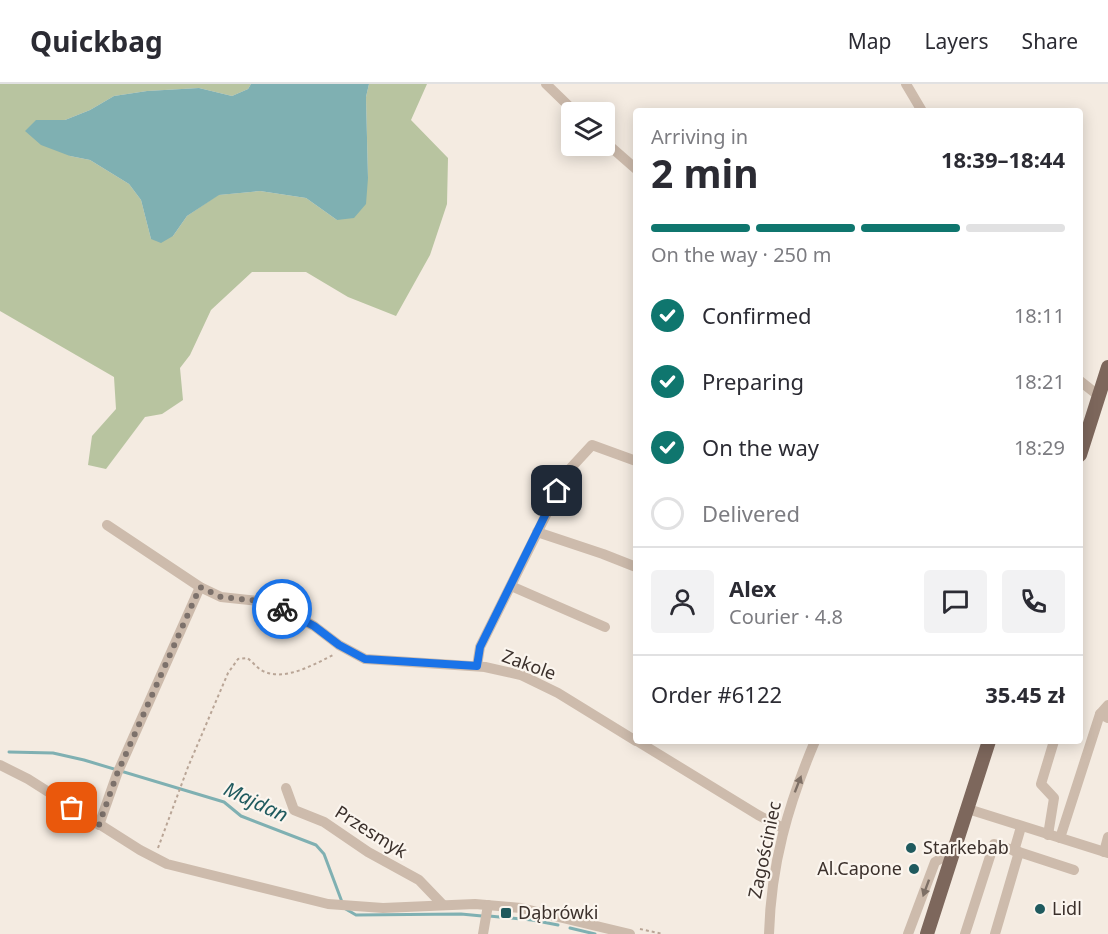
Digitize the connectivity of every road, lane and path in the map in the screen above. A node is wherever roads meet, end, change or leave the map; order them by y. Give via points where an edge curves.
1 (546, 84) edge
2 (906, 84) edge
3 (565, 102) edge
4 (920, 108) edge
5 (615, 151) edge
6 (633, 166) edge
7 (1108, 367) edge
8 (1083, 384) edge
9 (1103, 390) edge
10 (1083, 445) edge
11 (633, 460) edge
12 (108, 525) dead end
13 (537, 532) junction
14 (633, 566) edge
15 (511, 586) junction
16 (200, 587) junction
17 (605, 627) dead end
18 (345, 648) junction
19 (477, 666) junction
20 (1108, 705) edge
21 (1104, 716) edge
22 (633, 739) edge
23 (814, 744) edge
24 (988, 744) edge
25 (1053, 744) edge
26 (653, 745) edge
27 (0, 765) edge
28 (286, 788) dead end
29 (968, 809) junction
30 (99, 825) junction
31 (1022, 827) junction
32 (783, 828) junction
33 (1048, 835) junction
34 (1108, 837) edge
35 (1060, 838) junction
36 (954, 851) junction
37 (1017, 852) junction
38 (1106, 852) edge
39 (154, 858) junction
40 (1074, 870) dead end
41 (443, 906) junction
42 (487, 912) junction
43 (483, 934) edge
44 (630, 934) edge
45 (769, 934) edge
46 (908, 934) edge
47 (927, 934) edge
48 (965, 934) edge
49 (995, 934) edge

1 - 3 street
2 - 4 street
5 - 6 street
7 - 9 main road
8 - 9 street
9 - 10 main road
11 - 13 street via 592,445 568,471
12 - 16 street, Zakole
13 - 14 street
13 - 15 street
15 - 17 street
15 - 19 street via 480,647
16 - 18 street, Zakole via 221,597 278,606
16 - 30 street via 118,771
18 - 19 street, Zakole via 365,659
18 - 39 path via 293,673 273,674 247,658 238,659 228,673
19 - 22 street, Zakole via 521,675
20 - 21 street
21 - 35 street
32 -> 23 street, Zagościniec
24 - 29 main road
25 - 33 street via 1041,784 1054,798
26 - 32 street, Zakole
27 - 30 street
28 - 41 street, Przesmyk via 294,810 324,822 419,880
29 - 31 street
29 - 36 main road
30 - 39 street
31 - 33 street
31 - 37 street
32 - 45 street, Zagościniec via 768,910
33 - 35 street
34 - 38 street
35 - 38 street
36 -> 46 street via 935,862
36 - 47 main road
37 - 40 street
37 - 48 street via 994,844
37 - 49 street
39 - 41 street via 342,905
41 - 42 street
42 - 43 street
42 - 44 street via 521,908

